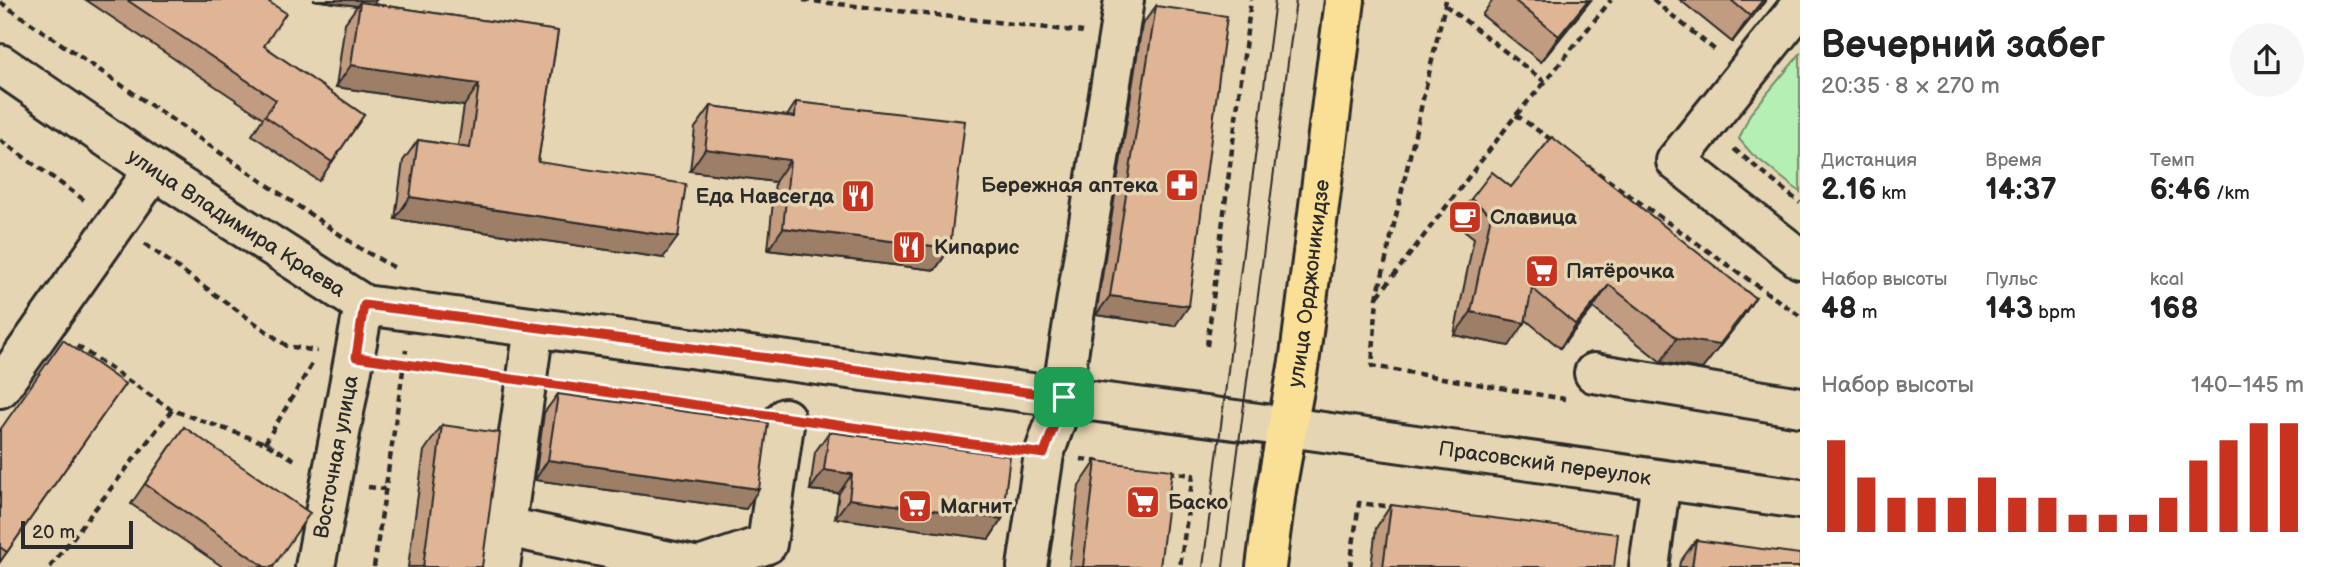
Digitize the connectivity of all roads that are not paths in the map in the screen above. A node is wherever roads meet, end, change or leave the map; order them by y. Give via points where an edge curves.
1 (1345, 0) edge
2 (1800, 6) edge
3 (1121, 18) edge
4 (0, 64) edge
5 (154, 170) junction
6 (1800, 259) edge
7 (364, 305) junction
8 (534, 328) junction
9 (1594, 373) dead end
10 (0, 387) edge
11 (1064, 397) junction
12 (1800, 407) edge
13 (785, 418) road end
14 (1288, 427) junction
15 (1661, 480) junction
16 (1800, 499) edge
17 (506, 527) junction
18 (315, 567) edge
19 (500, 567) edge
20 (1027, 567) edge
21 (1266, 567) edge
22 (1649, 567) edge

1 - 14 main road, улица Орджоникидзе
2 - 6 street via 1676,161
3 - 11 street
4 - 5 street, улица Владимира Краева
5 - 7 street, улица Владимира Краева
5 - 10 street
7 - 8 street, улица Владимира Краева
7 - 18 street, Восточная улица
8 - 11 street, улица Владимира Краева
8 - 17 street
9 - 12 street
11 - 14 street, улица Владимира Краева
11 - 20 street via 1044,454
13 - 17 street via 767,544 699,567
14 - 15 street, Прасовский переулок
14 - 21 main road, улица Орджоникидзе
15 - 16 street, Прасовский переулок
15 - 22 street
17 - 19 street

